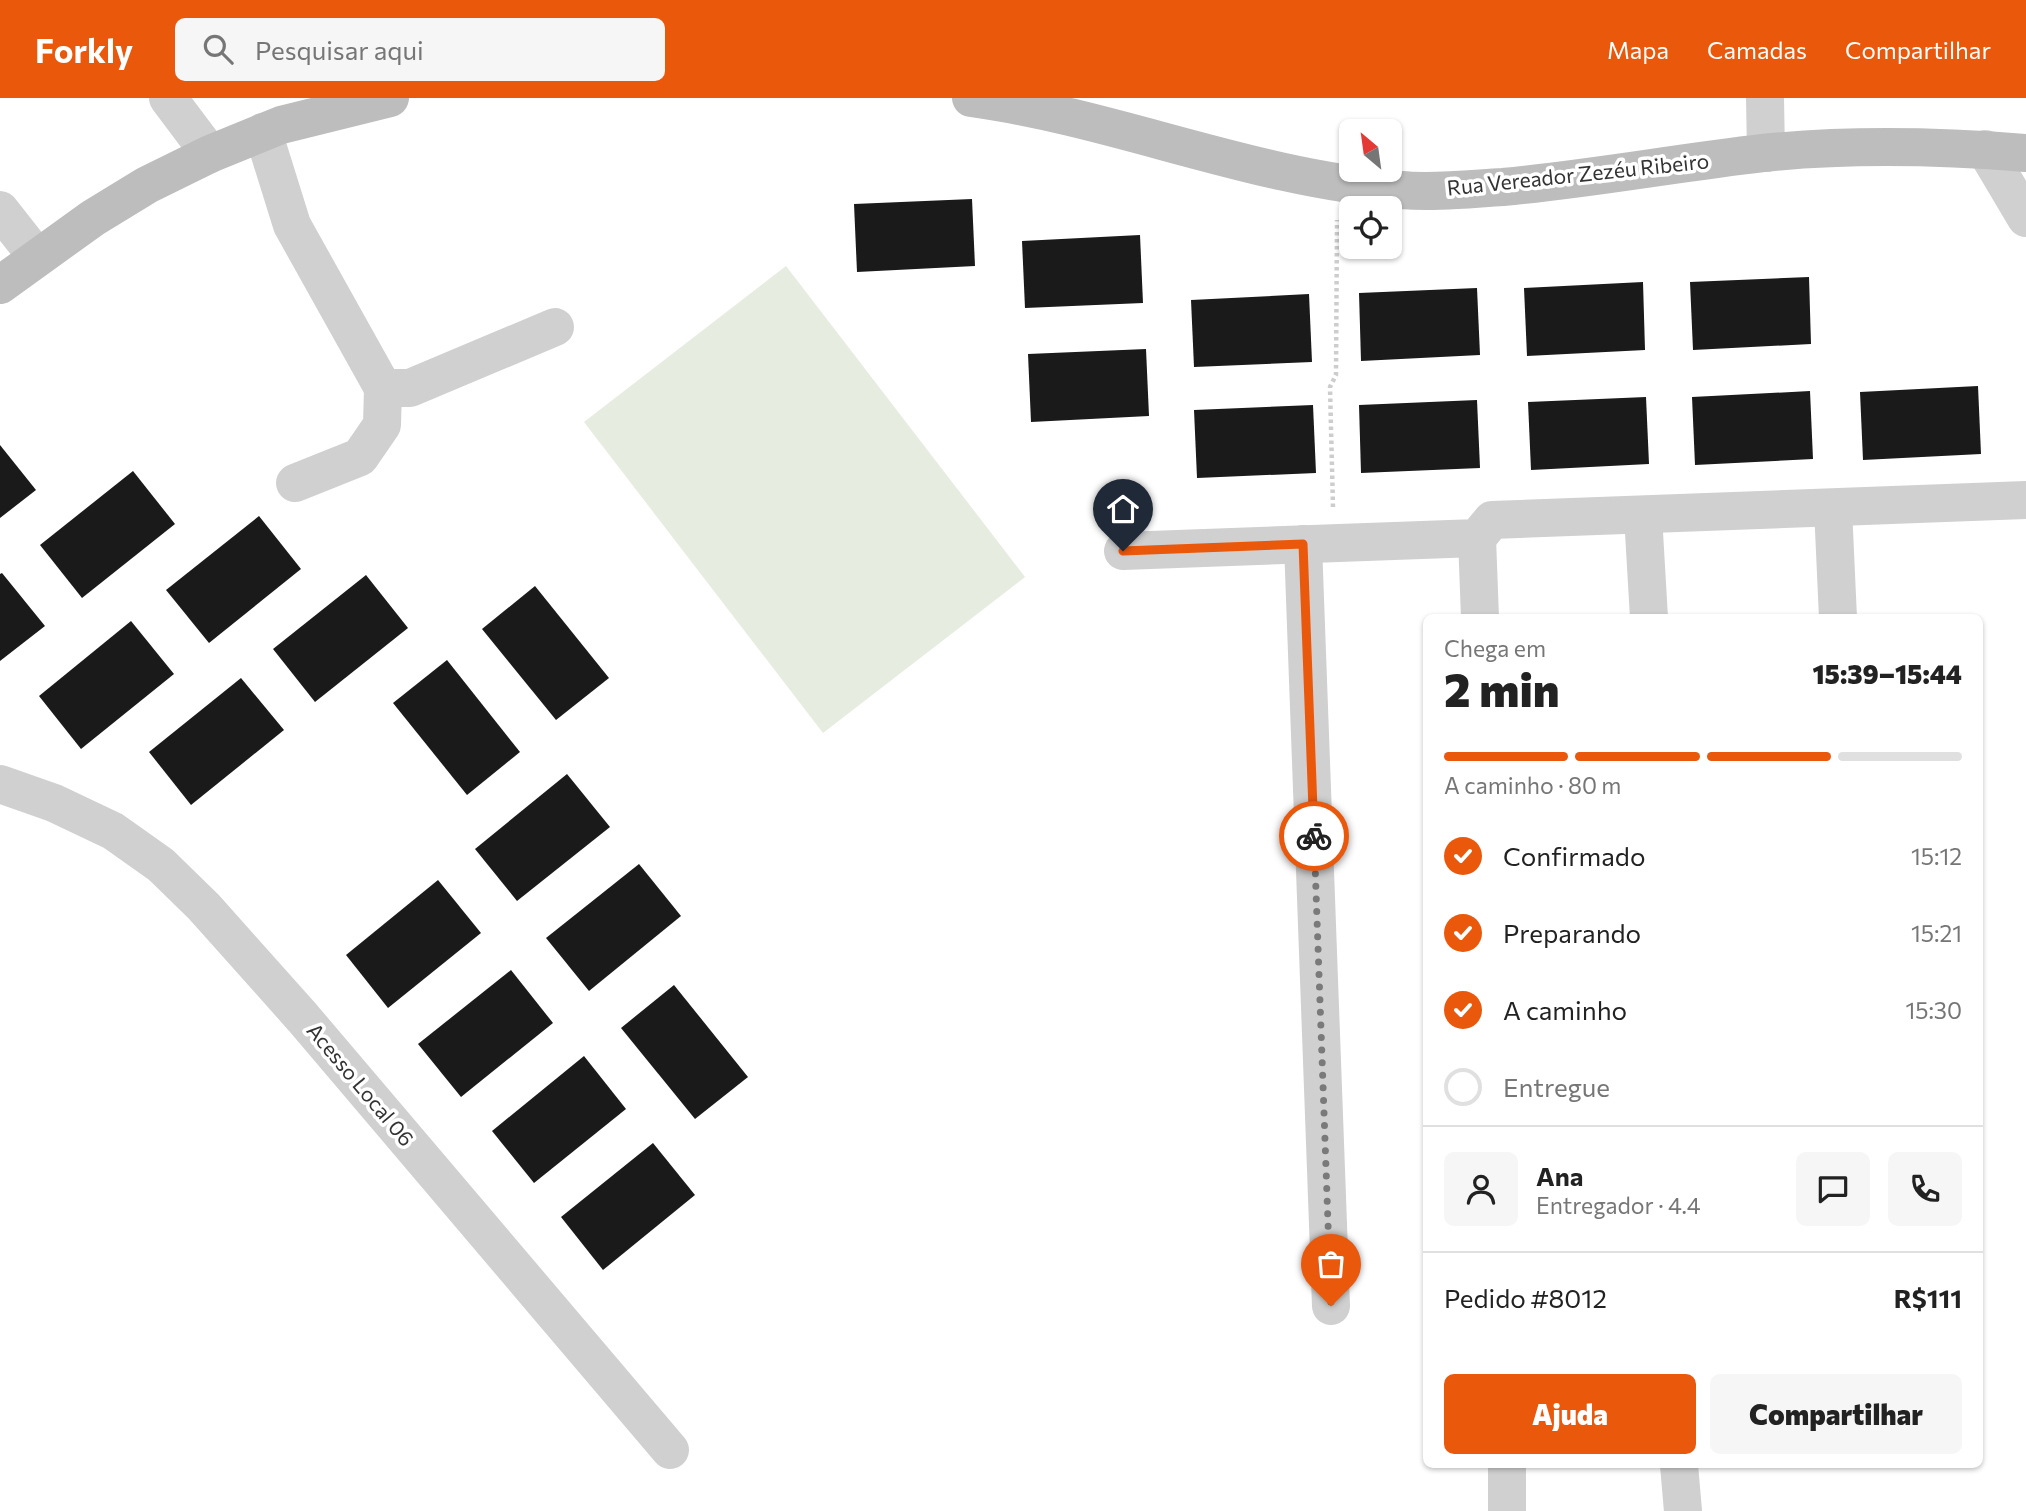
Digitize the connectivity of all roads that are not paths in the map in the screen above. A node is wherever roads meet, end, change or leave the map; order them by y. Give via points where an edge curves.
1 (168, 98) edge
2 (390, 98) edge
3 (971, 98) edge
4 (1765, 98) edge
5 (263, 132) junction
6 (1985, 149) junction
7 (1766, 153) junction
8 (2026, 153) edge
9 (210, 154) junction
10 (0, 209) edge
11 (2026, 218) edge
12 (37, 257) junction
13 (0, 285) edge
14 (555, 327) dead end
15 (383, 388) junction
16 (295, 483) dead end
17 (2024, 501) edge
18 (1833, 508) junction
19 (1643, 515) junction
20 (1477, 538) junction
21 (1318, 543) junction
22 (1123, 551) dead end
23 (1480, 614) edge
24 (1649, 614) edge
25 (1838, 614) edge
26 (0, 784) edge
27 (1331, 1306) dead end
28 (670, 1450) dead end
29 (1507, 1468) edge
30 (1679, 1468) edge
31 (1507, 1511) edge
32 (1683, 1511) edge

1 - 9 street
2 - 5 main road
3 - 7 main road, Rua Vereador Zezéu Ribeiro via 1072,117 1263,168 1402,190 1533,184
4 - 7 street
5 - 9 main road
5 - 15 street via 292,225
6 - 7 main road, Rua Vereador Zezéu Ribeiro
6 - 8 main road, Rua Vereador Zezéu Ribeiro
6 - 11 street
9 - 12 main road via 93,218
10 - 12 street
12 - 13 main road
14 - 15 street via 410,388
15 - 16 street via 382,425 360,457
17 - 18 street
18 - 19 street
18 - 25 street
19 - 20 street via 1492,520
19 - 24 street
20 - 21 street
20 - 23 street
21 - 22 street
21 - 27 street
26 - 28 street, Acesso Local 06 via 113,831 161,865 303,1018
29 - 31 street
30 - 32 street

